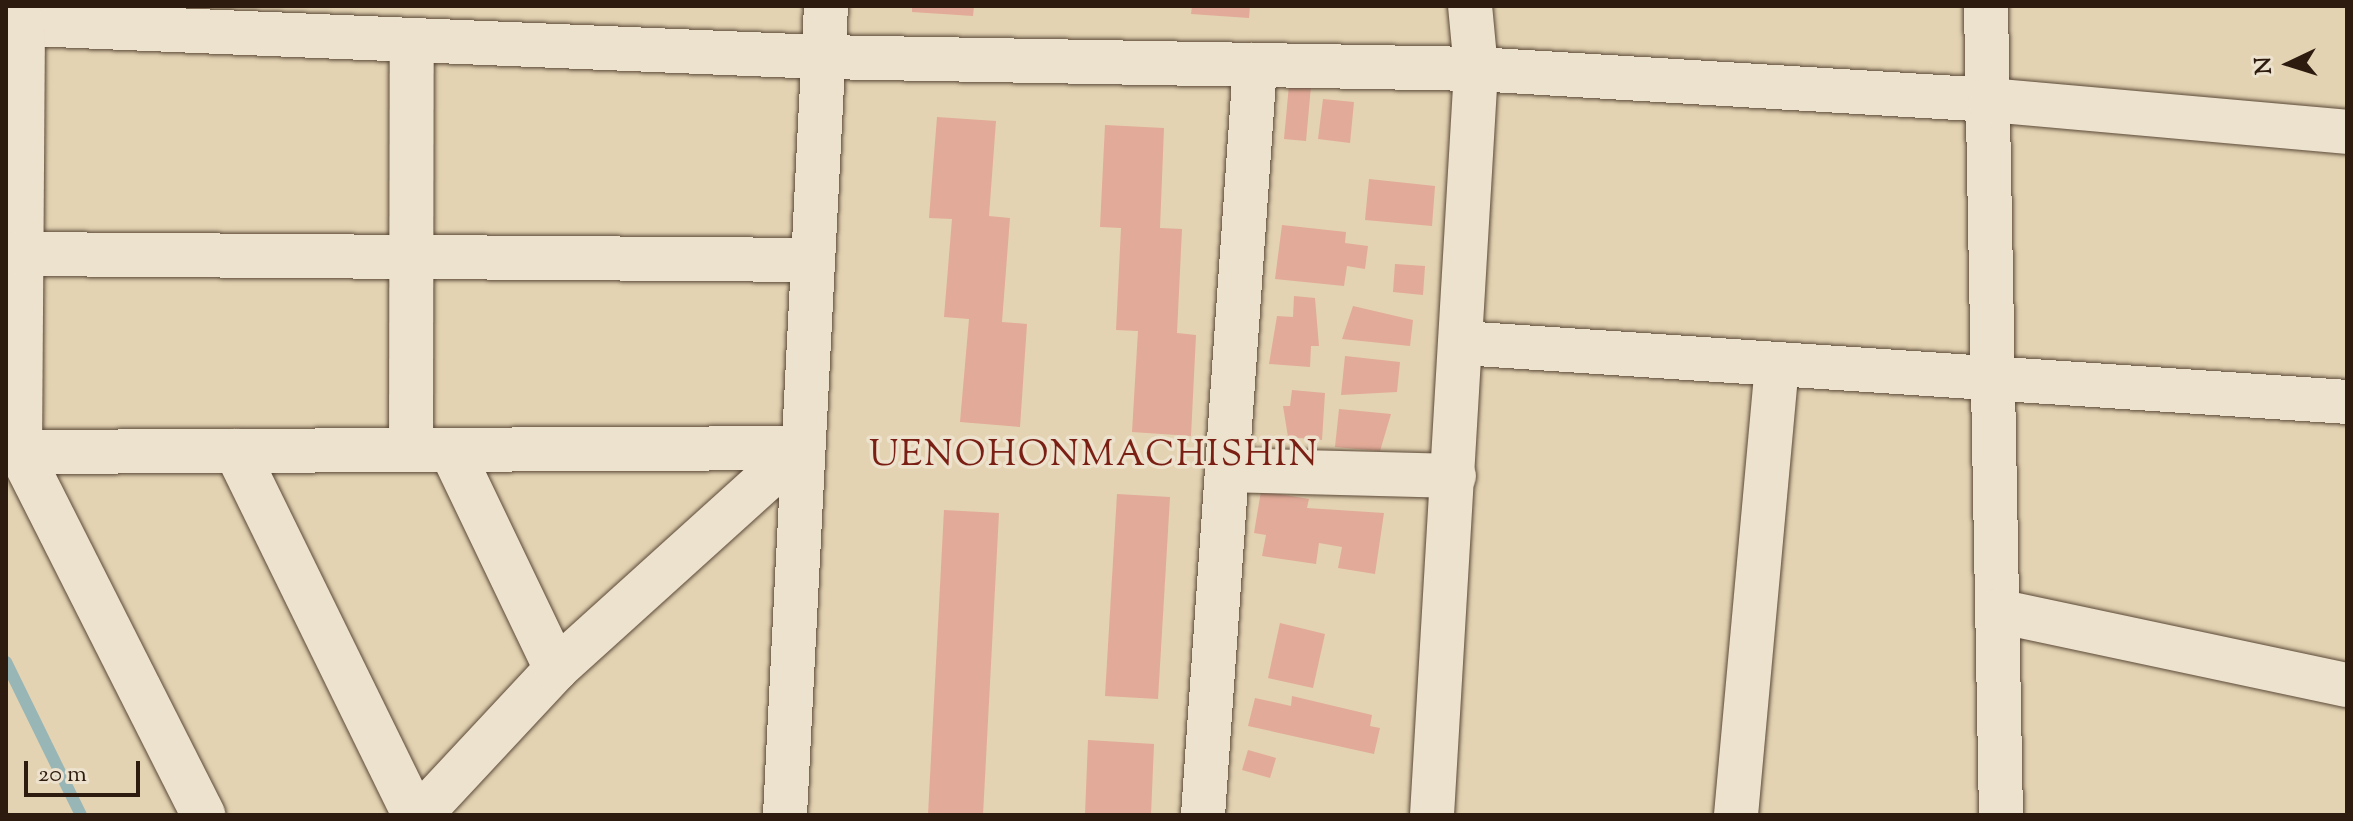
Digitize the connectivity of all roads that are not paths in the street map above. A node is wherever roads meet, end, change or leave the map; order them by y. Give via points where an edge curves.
1 (826, 6) edge
2 (1470, 6) edge
3 (1986, 6) edge
4 (83, 16) edge
5 (318, 21) edge
6 (14, 24) edge
7 (412, 40) junction
8 (822, 57) junction
9 (1255, 65) junction
10 (1476, 69) junction
11 (1990, 100) junction
12 (2347, 132) edge
13 (19, 254) junction
14 (411, 259) junction
15 (810, 260) junction
16 (1462, 343) junction
17 (1777, 366) junction
18 (1994, 382) junction
19 (2347, 402) edge
20 (801, 448) junction
21 (236, 451) junction
22 (432, 451) junction
23 (20, 452) junction
24 (1227, 470) junction
25 (1454, 476) junction
26 (1998, 611) junction
27 (556, 669) junction
28 (2347, 685) edge
29 (203, 815) edge
30 (417, 815) edge
31 (785, 815) edge
32 (1203, 815) edge
33 (1432, 815) edge
34 (1736, 815) edge
35 (2001, 815) edge

1 - 8 street
2 - 10 street
3 - 11 street
4 - 5 street
4 - 6 street
5 - 7 street
6 - 13 street
7 - 8 street
7 - 14 street
8 - 9 street
8 - 15 street
9 - 10 street
9 - 24 street
10 - 11 street
10 - 16 street
11 - 12 street
11 - 18 street
13 - 14 street
13 - 23 street
14 - 15 street
14 - 22 street
15 - 20 street
16 - 17 street
16 - 25 street
17 - 18 street
17 - 34 street
18 - 19 street
18 - 26 street
20 - 22 street
20 - 27 street
20 - 31 street
21 - 22 street
21 - 23 street
21 - 30 street
22 - 27 street
23 - 29 street
24 - 25 street
24 - 32 street
25 - 33 street
26 - 28 street
26 - 35 street
27 - 30 street

